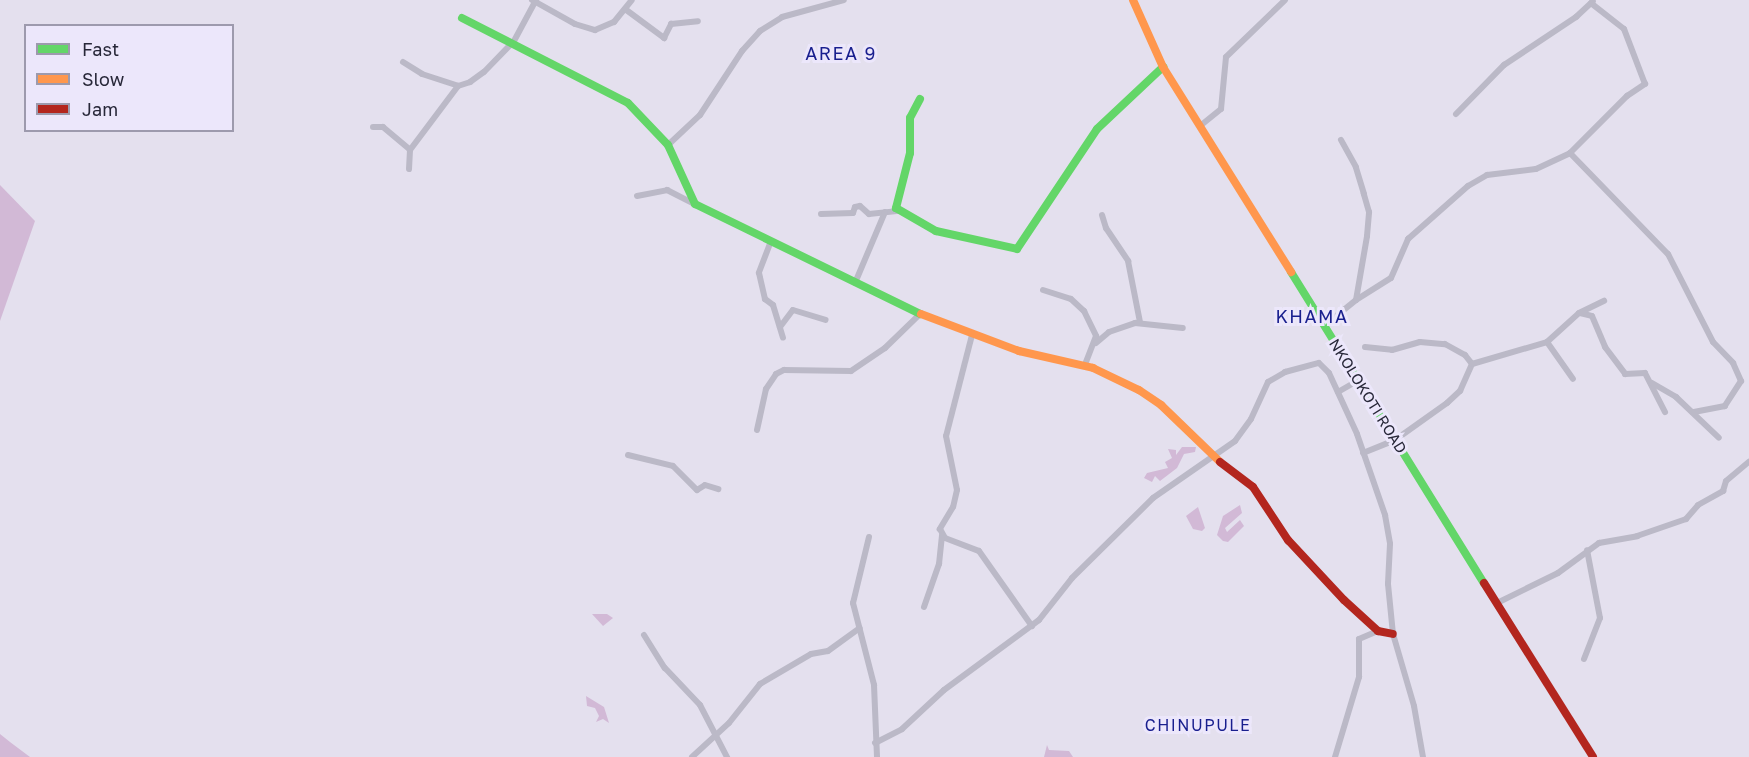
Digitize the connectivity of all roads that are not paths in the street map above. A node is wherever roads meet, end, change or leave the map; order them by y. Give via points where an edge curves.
1 (632, 0) edge
2 (844, 0) edge
3 (1133, 0) edge
4 (1285, 0) edge
5 (534, 1) edge
6 (1592, 2) edge
7 (625, 9) junction
8 (462, 18) dead end
9 (698, 21) dead end
10 (514, 41) junction
11 (403, 62) dead end
12 (1163, 68) junction
13 (458, 86) junction
14 (920, 99) dead end
15 (1456, 114) dead end
16 (1200, 126) junction
17 (374, 127) dead end
18 (1341, 140) dead end
19 (668, 145) junction
20 (410, 150) junction
21 (1570, 153) junction
22 (409, 170) dead end
23 (637, 196) dead end
24 (694, 204) junction
25 (899, 211) junction
26 (885, 212) junction
27 (822, 214) dead end
28 (1102, 215) dead end
29 (771, 241) junction
30 (855, 283) junction
31 (1043, 291) dead end
32 (1356, 300) junction
33 (1604, 302) dead end
34 (1580, 313) junction
35 (920, 314) junction
36 (826, 320) dead end
37 (1140, 322) junction
38 (1324, 326) junction
39 (780, 327) junction
40 (1183, 328) dead end
41 (972, 334) junction
42 (783, 338) dead end
43 (1547, 342) junction
44 (1096, 344) junction
45 (1365, 347) dead end
46 (1553, 348) junction
47 (1561, 349) dead end
48 (1472, 364) junction
49 (1085, 365) junction
50 (1573, 379) dead end
51 (1357, 381) junction
52 (1652, 383) junction
53 (1338, 392) junction
54 (1665, 412) dead end
55 (1693, 412) junction
56 (757, 430) dead end
57 (1719, 438) dead end
58 (1395, 440) junction
59 (1363, 453) junction
60 (628, 455) dead end
61 (1212, 456) junction
62 (1749, 462) edge
63 (717, 489) dead end
64 (942, 535) junction
65 (869, 537) dead end
66 (1587, 550) junction
67 (1497, 603) junction
68 (924, 607) dead end
69 (1032, 626) junction
70 (860, 628) junction
71 (1378, 631) junction
72 (1393, 634) junction
73 (644, 635) dead end
74 (1584, 659) dead end
75 (716, 734) junction
76 (875, 743) junction
77 (1589, 756) edge
78 (692, 757) edge
79 (727, 757) edge
80 (877, 757) edge
81 (1335, 757) edge
82 (1423, 757) edge

1 - 7 street
2 - 19 street via 782,17 760,31 741,51 700,115
3 - 12 street, NKOLOKOTI ROAD
4 - 16 street via 1226,57 1221,109
5 - 7 street via 575,24 595,30 607,26
5 - 10 street
6 - 15 street via 1504,65
6 - 21 street via 1624,30 1646,82
7 - 9 street via 664,38 672,24
8 - 10 street
10 - 13 street via 484,72
10 - 19 street via 628,103
11 - 13 street via 422,74
12 - 16 street, NKOLOKOTI ROAD
12 - 25 street via 1097,129 1021,248 964,239 928,227
13 - 20 street
14 - 25 street via 910,118 910,153 896,205
16 - 38 street, NKOLOKOTI ROAD
17 - 20 street via 383,128
18 - 32 street via 1356,167 1369,212
19 - 24 street
20 - 22 street
21 - 32 street via 1536,169 1487,175 1468,186 1408,239 1391,278
21 - 55 street via 1665,249 1713,342 1733,363 1741,381 1725,406
23 - 24 street via 667,190
24 - 29 street
25 - 26 street
26 - 27 street via 869,214 860,206 852,213
26 - 30 street
28 - 37 street via 1128,261
29 - 30 street
29 - 39 street via 759,273 765,299 773,305
30 - 35 street
31 - 44 street via 1078,303 1096,336
32 - 38 street
33 - 34 street
34 - 43 street
34 - 52 street via 1592,316 1605,347 1625,374 1645,373
35 - 41 street
35 - 56 street via 885,348 851,371 784,370 776,374 766,390
36 - 39 street via 793,310
37 - 40 street
37 - 44 street via 1109,332
38 - 51 street, NKOLOKOTI ROAD
39 - 42 street
41 - 49 street via 1020,351
41 - 64 street via 946,436 957,490 953,507 940,529
43 - 46 street
43 - 48 street
44 - 49 street
45 - 48 street via 1392,350 1420,342 1445,344 1465,355
46 - 47 street
46 - 50 street
48 - 58 street via 1454,397
49 - 61 street via 1119,379 1161,405
51 - 53 street
51 - 58 street, NKOLOKOTI ROAD
52 - 54 street
52 - 55 street
53 - 59 street
53 - 61 street via 1319,363 1275,377 1263,387 1251,419 1235,441
55 - 57 street
58 - 59 street
58 - 67 street, NKOLOKOTI ROAD
59 - 72 street via 1390,544 1388,584
60 - 63 street via 673,465 697,489 705,485
61 - 69 street via 1153,498 1072,578
61 - 71 street via 1253,487 1288,540
62 - 66 street via 1725,481 1723,491 1698,505 1686,519 1637,536 1606,540
64 - 68 street via 939,564
64 - 69 street via 979,551
65 - 70 street via 853,603
66 - 67 street via 1558,573
66 - 74 street via 1596,581 1600,618
67 - 77 street, NKOLOKOTI ROAD
69 - 76 street via 944,690 902,729
70 - 75 street via 828,651 811,654 760,684
70 - 76 street via 874,685
71 - 72 street
71 - 81 street via 1359,639 1359,677
72 - 82 street via 1418,721
73 - 75 street via 661,662 700,705
75 - 78 street
75 - 79 street
76 - 80 street

